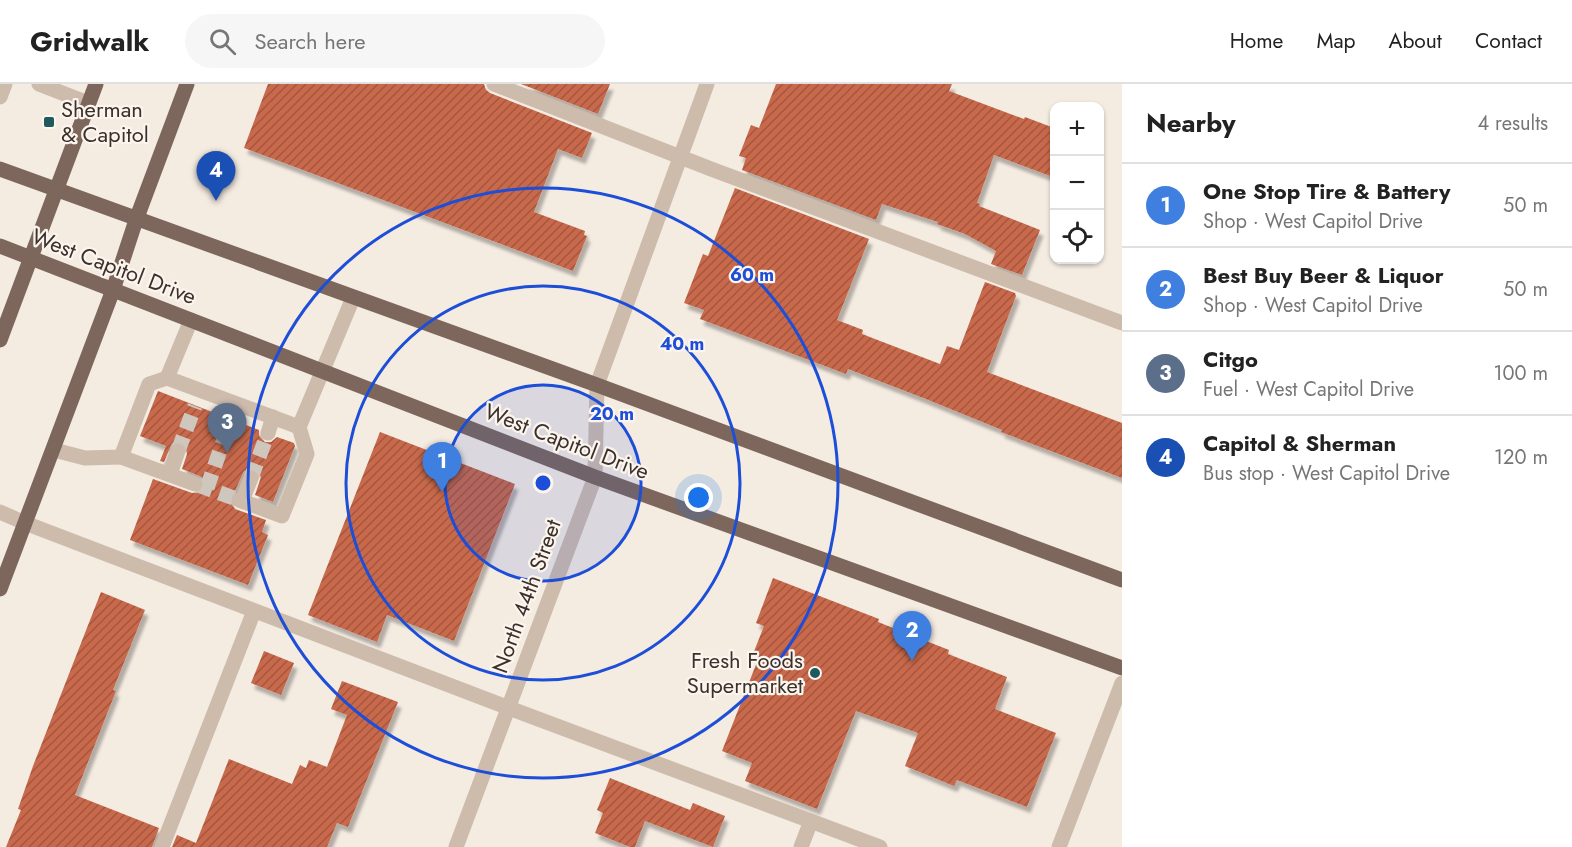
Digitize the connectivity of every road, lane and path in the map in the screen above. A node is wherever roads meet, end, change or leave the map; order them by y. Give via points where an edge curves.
1 (5, 84) edge
2 (39, 84) edge
3 (96, 84) edge
4 (187, 84) edge
5 (494, 84) edge
6 (707, 84) edge
7 (0, 97) edge
8 (88, 103) junction
9 (681, 157) junction
10 (0, 169) edge
11 (56, 189) junction
12 (136, 220) junction
13 (0, 246) edge
14 (31, 258) junction
15 (113, 290) junction
16 (353, 298) junction
17 (191, 320) junction
18 (1122, 323) edge
19 (0, 340) edge
20 (322, 371) junction
21 (167, 378) junction
22 (597, 386) junction
23 (201, 390) junction
24 (236, 404) junction
25 (195, 406) tunnel mouth
26 (273, 417) junction
27 (231, 420) tunnel mouth
28 (298, 427) junction
29 (268, 433) tunnel mouth
30 (54, 450) junction
31 (178, 451) tunnel mouth
32 (121, 457) junction
33 (170, 474) junction
34 (595, 477) junction
35 (250, 478) tunnel mouth
36 (195, 484) tunnel mouth
37 (0, 512) edge
38 (25, 524) junction
39 (1122, 580) edge
40 (0, 589) edge
41 (254, 611) junction
42 (1122, 668) edge
43 (1122, 683) edge
44 (508, 708) junction
45 (811, 821) junction
46 (162, 847) edge
47 (456, 847) edge
48 (801, 847) edge
49 (880, 847) edge
50 (1059, 847) edge

1 - 7 street
2 - 8 street
3 - 8 main road
4 - 12 main road
5 - 9 street
6 - 9 street, North 44th Street
8 - 11 main road
9 - 18 street
9 - 22 street, North 44th Street
10 - 11 main road
11 - 12 main road
11 - 14 main road
12 - 15 main road
12 - 16 main road
13 - 14 main road, West Capitol Drive
14 - 15 main road, West Capitol Drive
14 - 19 main road
15 - 17 main road, West Capitol Drive
15 - 30 main road
16 - 20 street
16 - 22 main road
17 - 20 main road, West Capitol Drive
17 - 21 street
20 - 28 street
20 - 34 main road, West Capitol Drive
21 - 23 street
21 - 32 street via 149,384
22 - 34 street, North 44th Street
22 - 39 main road
23 - 24 street
23 - 25 street
24 - 26 street
24 - 27 street
26 - 28 street
26 - 29 street
28 - 35 street via 307,454 282,516 240,500
30 - 32 street via 85,458
30 - 38 main road
31 - 33 street
32 - 33 street
33 - 36 street
34 - 42 main road, West Capitol Drive
34 - 44 street, North 44th Street
37 - 38 street
38 - 40 main road
38 - 41 street
41 - 44 street
41 - 46 street
43 - 50 street
44 - 45 street
44 - 47 street, North 44th Street
45 - 48 street
45 - 49 street

